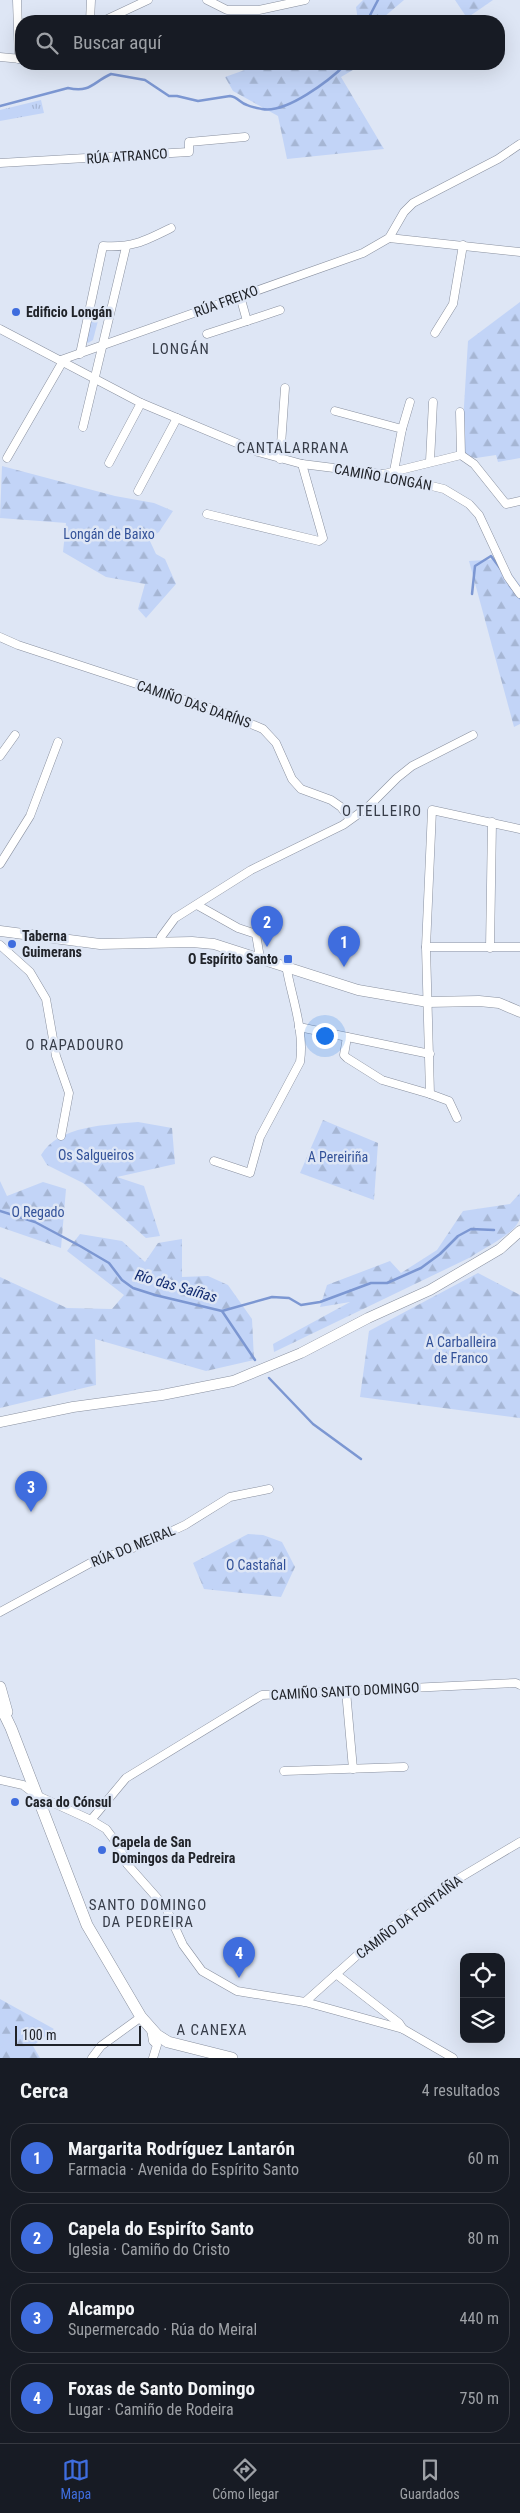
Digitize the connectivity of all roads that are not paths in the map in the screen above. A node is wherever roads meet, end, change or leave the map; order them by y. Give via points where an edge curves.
1 (17, 0) edge
2 (91, 0) edge
3 (148, 0) edge
4 (207, 0) edge
5 (305, 0) edge
6 (18, 15) edge
7 (90, 15) edge
8 (116, 15) edge
9 (0, 57) edge
10 (15, 58) edge
11 (245, 137) dead end
12 (520, 144) edge
13 (0, 163) edge
14 (170, 228) dead end
15 (389, 238) junction
16 (463, 245) junction
17 (126, 247) junction
18 (520, 252) edge
19 (240, 296) junction
20 (280, 310) dead end
21 (247, 320) junction
22 (0, 329) edge
23 (435, 333) dead end
24 (207, 334) dead end
25 (102, 347) junction
26 (80, 354) junction
27 (62, 360) junction
28 (94, 379) junction
29 (285, 388) dead end
30 (410, 402) dead end
31 (433, 402) dead end
32 (141, 403) junction
33 (335, 411) dead end
34 (460, 412) dead end
35 (177, 418) junction
36 (83, 427) dead end
37 (402, 429) junction
38 (460, 455) junction
39 (7, 458) dead end
40 (280, 459) junction
41 (430, 461) junction
42 (109, 463) dead end
43 (302, 464) junction
44 (394, 471) junction
45 (382, 474) junction
46 (138, 491) dead end
47 (520, 501) edge
48 (207, 514) dead end
49 (520, 594) edge
50 (0, 637) edge
51 (473, 735) dead end
52 (14, 736) dead end
53 (58, 742) dead end
54 (0, 756) edge
55 (350, 819) junction
56 (492, 822) junction
57 (520, 829) edge
58 (0, 864) edge
59 (197, 905) junction
60 (0, 931) edge
61 (161, 943) junction
62 (0, 945) edge
63 (426, 947) junction
64 (520, 947) edge
65 (490, 948) junction
66 (260, 958) junction
67 (286, 965) junction
68 (298, 970) junction
69 (289, 981) junction
70 (428, 1002) junction
71 (520, 1012) edge
72 (299, 1026) junction
73 (347, 1037) junction
74 (430, 1054) junction
75 (430, 1094) junction
76 (457, 1118) dead end
77 (61, 1136) dead end
78 (214, 1162) dead end
79 (520, 1231) edge
80 (516, 1239) edge
81 (0, 1422) edge
82 (269, 1489) dead end
83 (0, 1612) edge
84 (520, 1686) edge
85 (0, 1687) edge
86 (346, 1691) junction
87 (0, 1705) edge
88 (11, 1728) junction
89 (404, 1767) dead end
90 (353, 1769) junction
91 (284, 1771) dead end
92 (0, 1780) edge
93 (36, 1795) junction
94 (91, 1820) junction
95 (520, 1842) edge
96 (336, 1974) junction
97 (304, 2002) junction
98 (141, 2017) junction
99 (403, 2029) junction
100 (154, 2032) junction
101 (92, 2058) edge
102 (152, 2058) edge
103 (232, 2058) edge
104 (453, 2058) edge

1 - 6 street
2 - 7 street
3 - 8 street
4 - 5 street via 227,10 251,10
9 - 10 street
11 - 13 street, RÚA ATRANCO via 189,142 189,152
12 - 15 street via 498,159 413,203
14 - 17 street
15 - 16 street
15 - 19 street, RÚA FREIXO via 363,253
16 - 18 street
16 - 23 street via 453,304
17 - 25 street
17 - 26 street via 103,246
19 - 21 street
19 - 25 street, RÚA FREIXO
20 - 21 street
21 - 24 street
22 - 27 street, CAMIÑO LONGÁN
25 - 26 street, RÚA FREIXO
25 - 28 street
26 - 27 street, RÚA FREIXO
27 - 28 street, CAMIÑO LONGÁN
27 - 39 street
28 - 32 street, CAMIÑO LONGÁN
28 - 36 street
29 - 40 street
30 - 37 street
31 - 41 street
32 - 35 street, CAMIÑO LONGÁN
32 - 42 street
33 - 37 street
34 - 38 street
35 - 40 street, CAMIÑO LONGÁN
35 - 46 street
37 - 44 street
38 - 41 street
38 - 47 street via 474,464 506,504
40 - 43 street, CAMIÑO LONGÁN
41 - 44 street
43 - 45 street, CAMIÑO LONGÁN
43 - 48 street via 322,538 319,541
44 - 45 street
45 - 49 street, CAMIÑO LONGÁN via 444,489 469,504 485,524 508,577
50 - 55 street, CAMIÑO DAS DARÍNS via 263,729 276,743 292,779 301,789 331,800
51 - 55 street via 412,766 368,807
52 - 54 street
53 - 58 street via 30,816
55 - 59 street via 251,870
56 - 57 street
56 - 63 street via 432,810
56 - 65 street
59 - 61 street via 175,918 161,937
59 - 66 street via 238,928 256,934
60 - 61 main road via 100,944
61 - 66 main road via 214,944
62 - 77 street via 30,972 46,999 56,1056 69,1093
63 - 65 street
63 - 70 street
64 - 65 street
66 - 67 main road
67 - 68 main road
67 - 69 street
68 - 69 street
68 - 70 main road via 319,980 358,990
69 - 72 street
70 - 71 main road via 499,1003
70 - 74 street
72 - 73 street
72 - 78 street via 300,1062 260,1137 250,1173
73 - 74 street
73 - 75 street via 344,1055 347,1058 382,1080
74 - 75 street
75 - 76 street via 449,1101
79 - 80 main road
80 - 81 main road via 430,1290 301,1353 233,1381
82 - 83 street, RÚA DO MEIRAL via 230,1497 185,1525 142,1545 94,1561
84 - 86 street, CAMIÑO SANTO DOMINGO via 516,1683
85 - 88 main road
86 - 90 street
86 - 94 street, CAMIÑO SANTO DOMINGO via 262,1695 126,1778
87 - 88 main road
88 - 93 main road
89 - 90 street
90 - 91 street
92 - 93 street via 23,1785
93 - 94 street
93 - 98 main road via 87,1925
94 - 97 street via 106,1829 128,1864 166,1908 183,1945 202,1971 237,1990
95 - 96 street, CAMIÑO DA FONTAÍÑA via 446,1886
96 - 97 street, CAMIÑO DA FONTAÍÑA
96 - 99 street
97 - 99 street
98 - 100 main road
98 - 101 street via 101,2046
99 - 104 street
100 - 102 street via 153,2041 157,2045
100 - 103 main road via 183,2047

